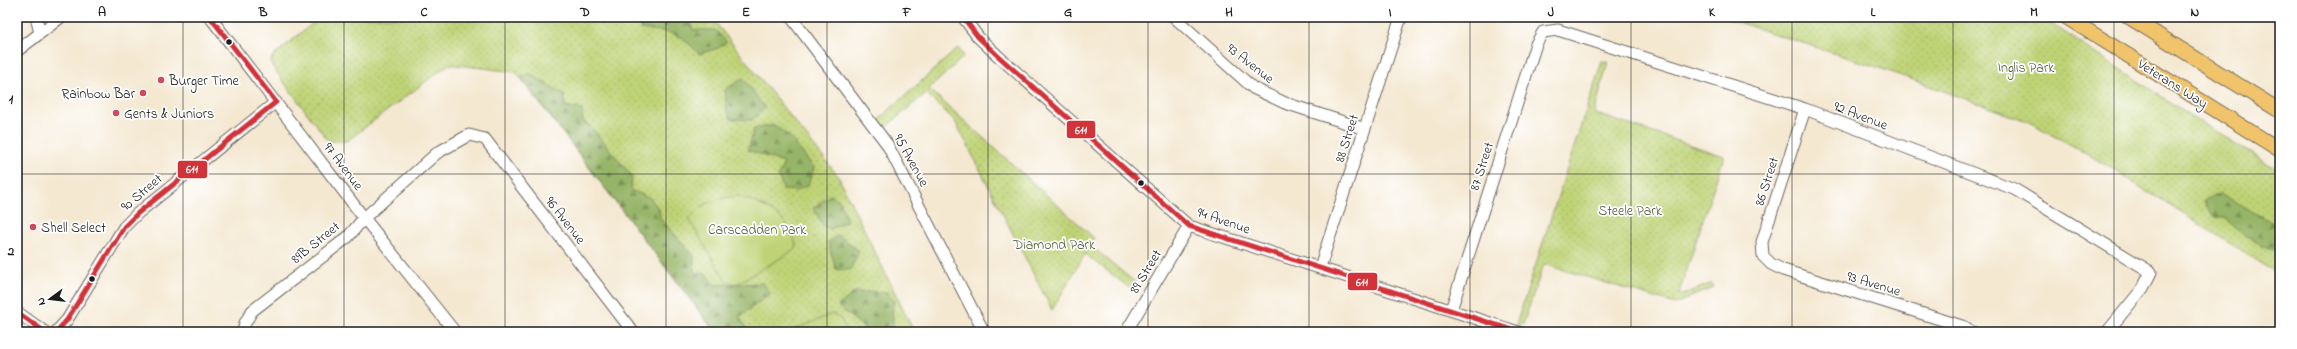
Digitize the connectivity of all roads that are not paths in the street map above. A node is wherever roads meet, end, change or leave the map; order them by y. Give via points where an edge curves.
1 (36, 17) edge
2 (61, 17) edge
3 (210, 17) edge
4 (791, 17) edge
5 (963, 17) edge
6 (1174, 17) edge
7 (1401, 17) edge
8 (2066, 17) edge
9 (2129, 17) edge
10 (1543, 32) joint
11 (40, 33) junction
12 (17, 51) edge
13 (276, 102) junction
14 (1805, 109) junction
15 (2280, 111) edge
16 (1365, 129) junction
17 (469, 136) joint
18 (2280, 150) edge
19 (364, 218) junction
20 (1189, 226) junction
21 (1768, 262) joint
22 (1320, 267) junction
23 (1451, 310) junction
24 (17, 312) edge
25 (45, 332) edge
26 (56, 332) edge
27 (243, 332) edge
28 (455, 332) edge
29 (633, 332) edge
30 (984, 332) edge
31 (1126, 332) edge
32 (1518, 332) edge
33 (1972, 332) edge
34 (2107, 332) edge

1 - 11 street
2 - 11 street
3 - 13 street, 97 Avenue
4 - 30 street, 95 Avenue via 887,144
5 - 20 street, 94 Avenue via 997,55
6 - 16 street, 93 Avenue via 1253,88 1285,102
7 - 16 street, 88 Street
8 - 18 main road, Veterans Way
9 - 15 main road
10 - 14 street, 92 Avenue via 1563,31
10 - 23 street, 87 Street via 1534,51
11 - 12 street
13 - 19 street, 97 Avenue
13 - 26 street, 90 Street via 124,227 67,320
14 - 21 street, 86 Street via 1762,242 1761,251
14 - 34 street, 92 Avenue via 2014,189 2151,272 2143,288
16 - 22 street, 88 Street
17 - 19 street, 89B Street via 437,153
17 - 29 street, 96 Avenue via 485,139
19 - 27 street, 89B Street via 348,237 252,311
19 - 28 street, 97 Avenue
20 - 22 street, 94 Avenue
20 - 31 street, 89 Street
21 - 33 street, 93 Avenue via 1783,270 1965,327
22 - 23 street, 94 Avenue
23 - 32 street, 94 Avenue
24 - 25 street

